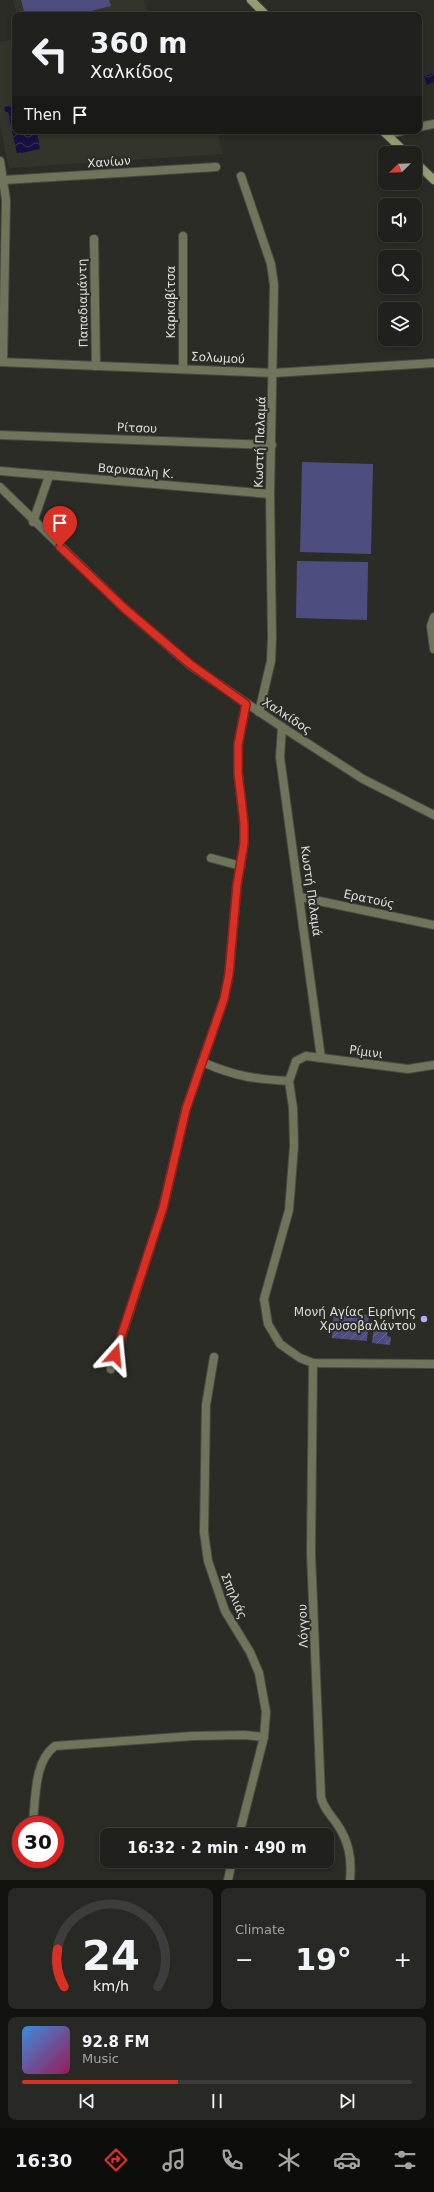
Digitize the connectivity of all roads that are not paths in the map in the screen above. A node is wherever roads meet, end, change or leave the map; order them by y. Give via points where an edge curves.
1 (251, 0) edge
2 (263, 12) edge
3 (434, 124) edge
4 (422, 126) edge
5 (386, 134) edge
6 (399, 146) edge
7 (0, 161) edge
8 (216, 167) dead end
9 (422, 169) edge
10 (242, 176) dead end
11 (4, 180) junction
12 (434, 180) edge
13 (183, 236) dead end
14 (94, 239) dead end
15 (1, 362) edge
16 (434, 363) edge
17 (96, 366) junction
18 (183, 368) junction
19 (274, 373) junction
20 (0, 435) edge
21 (272, 445) junction
22 (0, 471) edge
23 (49, 476) junction
24 (0, 487) edge
25 (270, 494) junction
26 (34, 522) junction
27 (434, 617) edge
28 (434, 649) edge
29 (246, 704) junction
30 (259, 712) junction
31 (282, 727) junction
32 (434, 815) edge
33 (211, 858) dead end
34 (241, 866) junction
35 (300, 897) junction
36 (434, 925) edge
37 (321, 1058) junction
38 (202, 1062) junction
39 (434, 1065) edge
40 (289, 1081) junction
41 (214, 1357) dead end
42 (313, 1363) junction
43 (434, 1364) edge
44 (111, 1368) dead end
45 (264, 1737) junction
46 (34, 1816) edge
47 (241, 1828) edge
48 (231, 1868) edge
49 (228, 1880) edge
50 (350, 1880) edge

1 - 2 main road
3 - 4 street
5 - 6 main road
7 - 11 street
8 - 11 street, Χανίων
9 - 12 main road
10 - 19 street, Κωστή Παλαμά via 272,264
11 - 15 street via 6,200
13 - 18 street, Καρκαβίτσα
14 - 17 street, Παπαδιαμάντη
15 - 17 street, Σολωμού
16 - 19 street, Σολωμού
17 - 18 street, Σολωμού
18 - 19 street, Σολωμού
19 - 21 street, Κωστή Παλαμά
20 - 21 street, Ρίτσου
21 - 25 street, Κωστή Παλαμά
22 - 23 street, Βαρνααλη Κ.
23 - 25 street, Βαρνααλη Κ.
23 - 26 street
24 - 26 street, Χαλκίδος
25 - 30 street, Κωστή Παλαμά via 272,646
26 - 29 street, Χαλκίδος via 124,608 190,664
27 - 28 street via 431,626
29 - 30 street, Χαλκίδος
29 - 34 street via 238,745 238,773 244,823
30 - 31 street, Χαλκίδος
31 - 32 street, Χαλκίδος via 363,779
31 - 35 street, Κωστή Παλαμά via 280,757
33 - 34 street
34 - 38 street via 229,974 224,999
35 - 36 street, Ερατούς
35 - 37 street, Κωστή Παλαμά
37 - 39 street, Ρίμινι via 408,1069
37 - 40 street, Ρίμινι via 306,1056 296,1061
38 - 40 street via 231,1074 254,1079
38 - 44 street via 186,1109 163,1208
40 - 42 street via 294,1146 291,1192 289,1210 267,1285 265,1311 268,1324 280,1344 300,1358
41 - 45 street, Σπηλιάς via 206,1405 204,1532 208,1562 222,1605 250,1652 259,1673 266,1712
42 - 43 street
42 - 50 street, Λόγγου via 311,1538 321,1797 350,1850
45 - 46 street via 193,1736 55,1746 42,1762
45 - 47 street, Σπηλιάς
48 - 49 street

